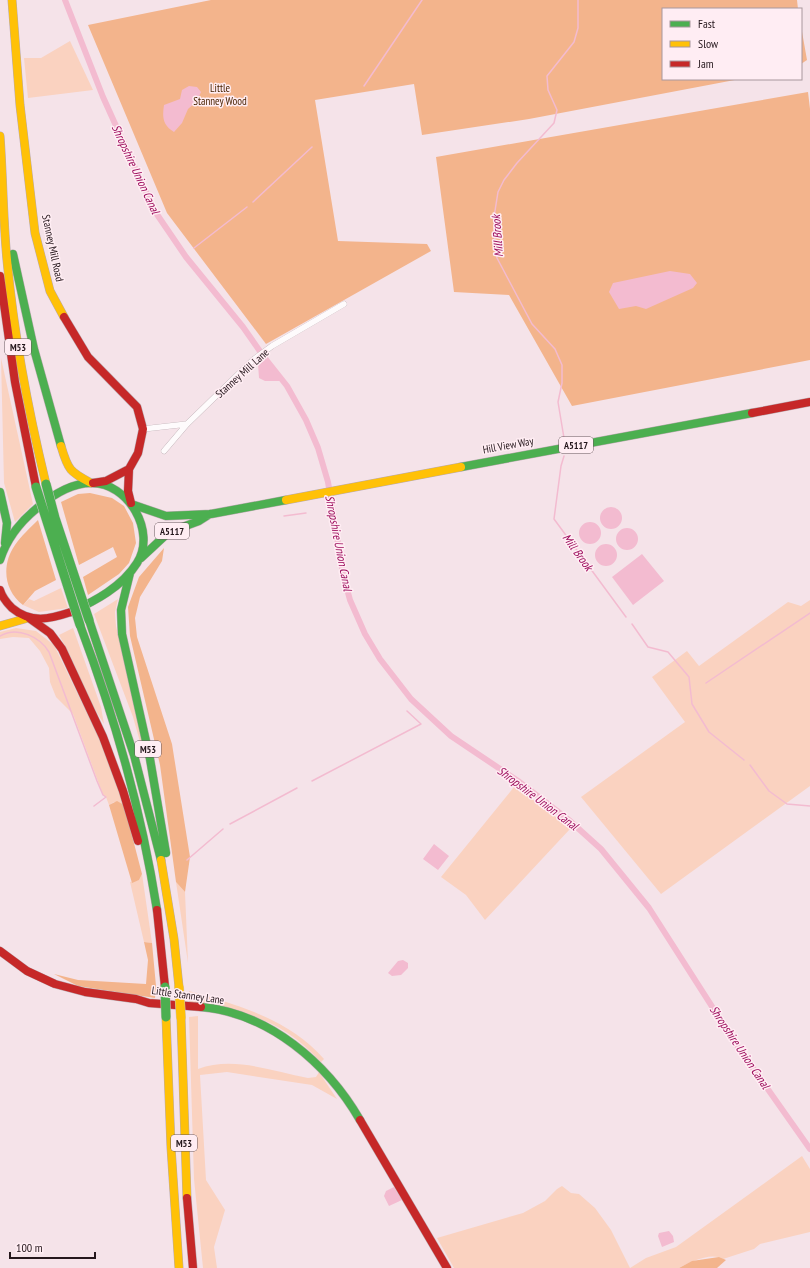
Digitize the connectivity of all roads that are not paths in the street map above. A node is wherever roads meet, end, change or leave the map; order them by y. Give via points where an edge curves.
1 (12, 0) edge
2 (0, 136) edge
3 (5, 207) junction
4 (0, 276) edge
5 (344, 304) dead end
6 (810, 402) edge
7 (187, 424) junction
8 (143, 429) junction
9 (164, 451) dead end
10 (129, 469) junction
11 (92, 483) junction
12 (0, 492) edge
13 (133, 504) junction
14 (211, 514) junction
15 (6, 543) junction
16 (139, 559) junction
17 (0, 560) edge
18 (130, 573) junction
19 (0, 593) edge
20 (28, 618) junction
21 (0, 626) edge
22 (156, 911) junction
23 (173, 928) junction
24 (0, 952) edge
25 (180, 1268) edge
26 (194, 1268) edge
27 (447, 1268) edge

1 - 8 main road, Stanney Mill Road via 20,105 35,233 50,291 78,343 137,407
2 - 3 main road, M53
3 - 11 main road, Hill View Way via 25,315 65,460 72,473
3 - 23 main road, M53, bridge via 7,260 15,330 37,447 55,518 144,784
4 - 22 main road, M53, bridge via 17,401 36,487 80,625 110,707 133,786 148,854
5 - 7 street, Stanney Mill Lane via 272,346
6 - 14 main road, Hill View Way / A5117
7 - 8 street
7 - 9 street, Stanney Mill Lane
8 - 10 main road, Stanney Mill Road via 138,453
10 - 11 main road via 106,481
10 - 13 main road, Stanney Mill Road via 128,492
11 - 13 main road, Hill View Way via 111,489
11 - 15 main road via 68,487 46,502 20,525
12 - 15 main road via 7,523
13 - 14 main road, Hill View Way / A5117 via 166,516
13 - 16 main road, Stanney Mill Road via 141,524 143,538
14 - 16 main road, Hill View Way / A5117 via 169,532
15 - 17 main road
16 - 18 main road
18 - 20 main road via 90,603 70,612 43,620
18 - 23 main road, M53 via 121,610 121,628 164,836
19 - 20 main road via 9,605
20 - 21 main road
20 - 22 main road, M53 via 50,633 62,649 103,737 123,791
22 - 25 main road, M53, bridge via 165,987 171,1147
23 - 26 main road, M53, bridge via 179,987 186,1188
24 - 27 main road, Little Stanney Lane via 27,971 55,984 149,1003 212,1008 260,1022 290,1041 327,1075 352,1106

